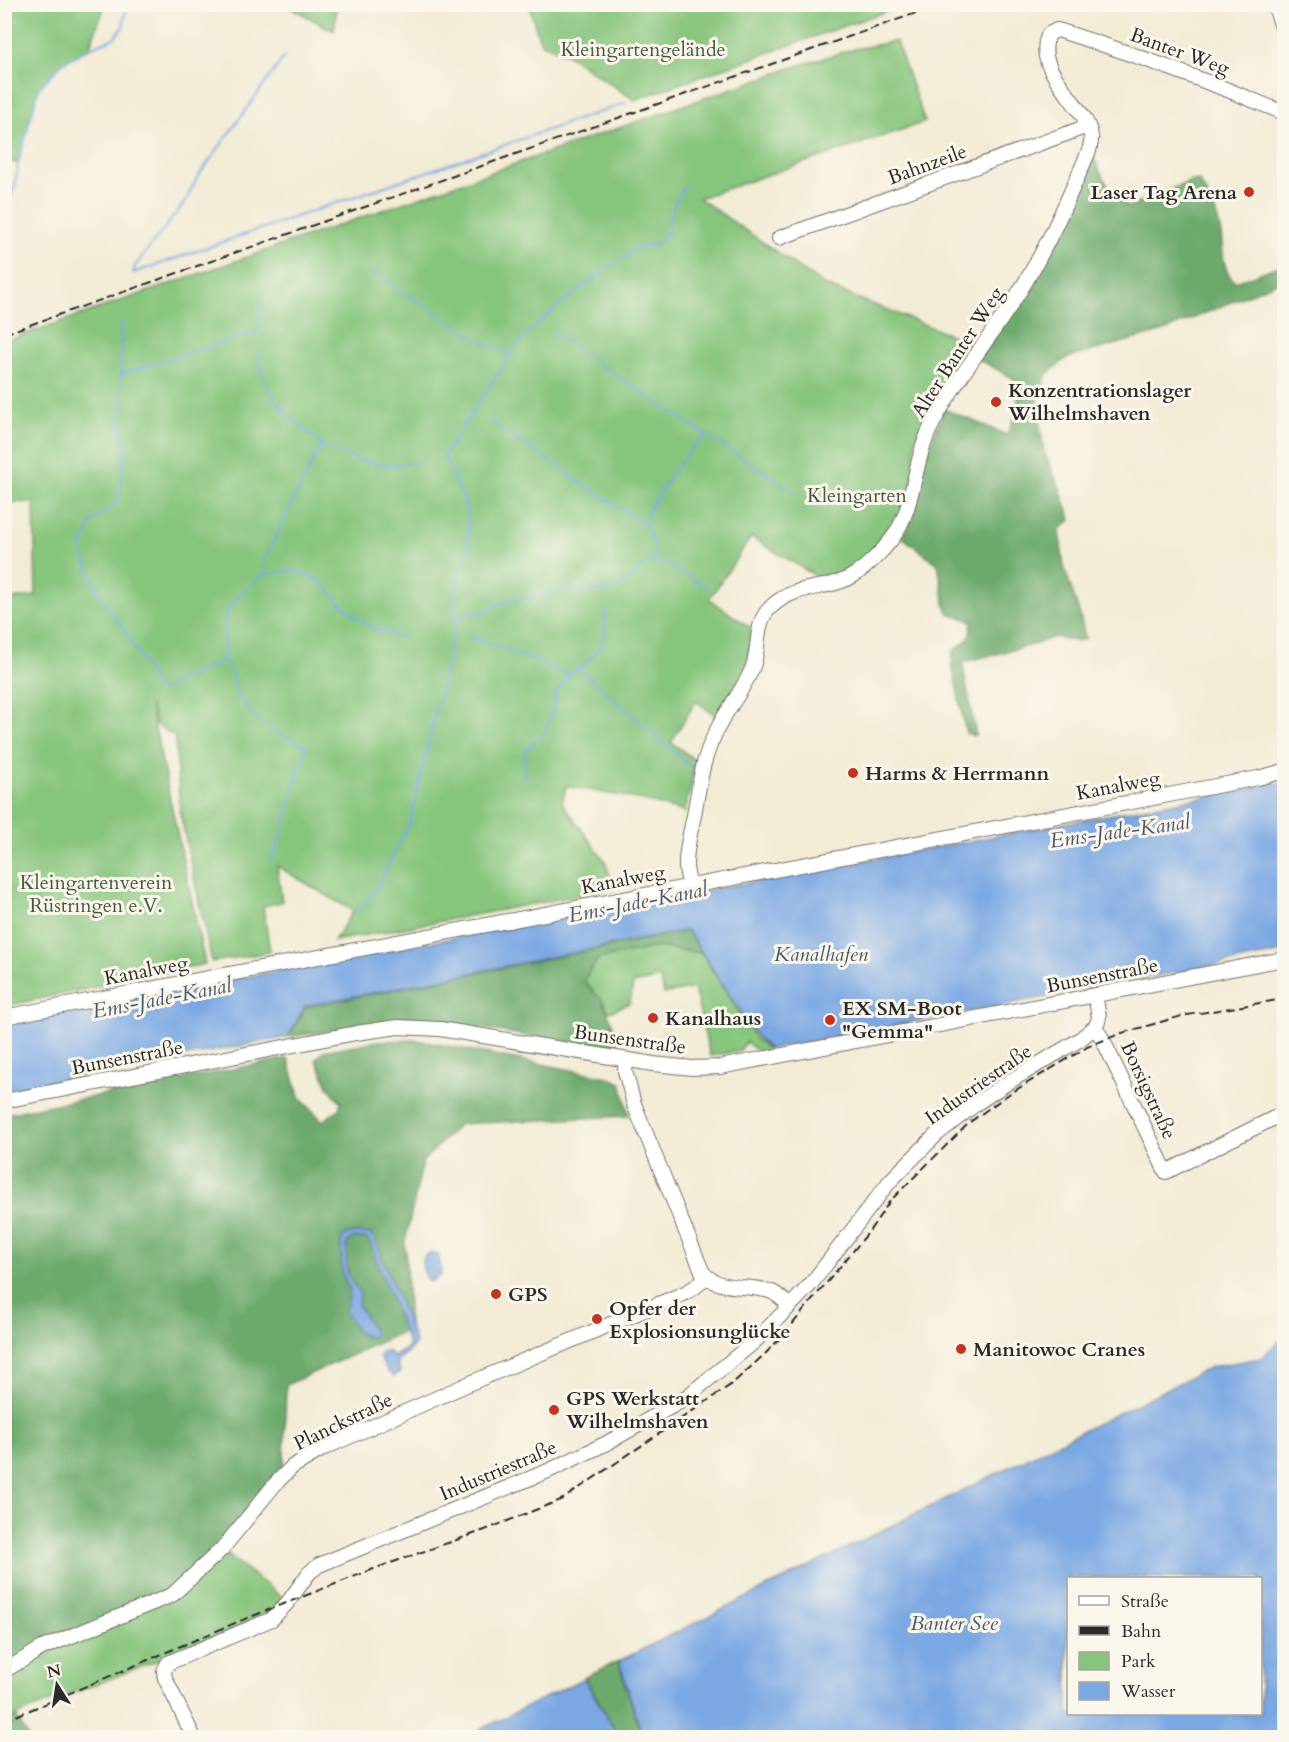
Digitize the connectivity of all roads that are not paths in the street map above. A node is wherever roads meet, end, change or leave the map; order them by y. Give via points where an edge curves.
1 (1274, 4) edge
2 (1284, 33) edge
3 (1284, 113) edge
4 (1088, 126) junction
5 (779, 238) dead end
6 (1284, 771) edge
7 (690, 886) junction
8 (1284, 959) edge
9 (1095, 996) junction
10 (4, 1017) edge
11 (1095, 1028) junction
12 (626, 1060) junction
13 (4, 1101) edge
14 (1284, 1113) edge
15 (706, 1277) junction
16 (790, 1306) junction
17 (4, 1671) edge
18 (194, 1737) edge

1 - 2 street
3 - 4 street, Banter Weg via 1116,48 1053,31 1046,39 1047,60
4 - 5 street, Bahnzeile
4 - 7 street, Alter Banter Weg via 1092,138 1089,151 1042,255 930,429 906,514 891,540 857,573 785,596 764,616 752,669 713,736 703,767 686,855
6 - 7 street, Kanalweg
7 - 10 street, Kanalweg
8 - 9 street, Bunsenstraße
9 - 11 street via 1099,1016
9 - 12 street, Bunsenstraße via 720,1067 692,1068
11 - 14 street, Borsigstraße via 1166,1172
11 - 16 street, Industriestraße via 993,1092 936,1135 890,1181
12 - 13 street, Bunsenstraße via 449,1030 398,1027
12 - 15 street via 634,1104
15 - 16 street via 720,1284 773,1292
15 - 17 street, Planckstraße via 685,1293 307,1457 276,1483 222,1549 172,1594 42,1648
16 - 18 street, Industriestraße via 754,1342 683,1400 548,1472 319,1565 272,1619 168,1663 165,1678

